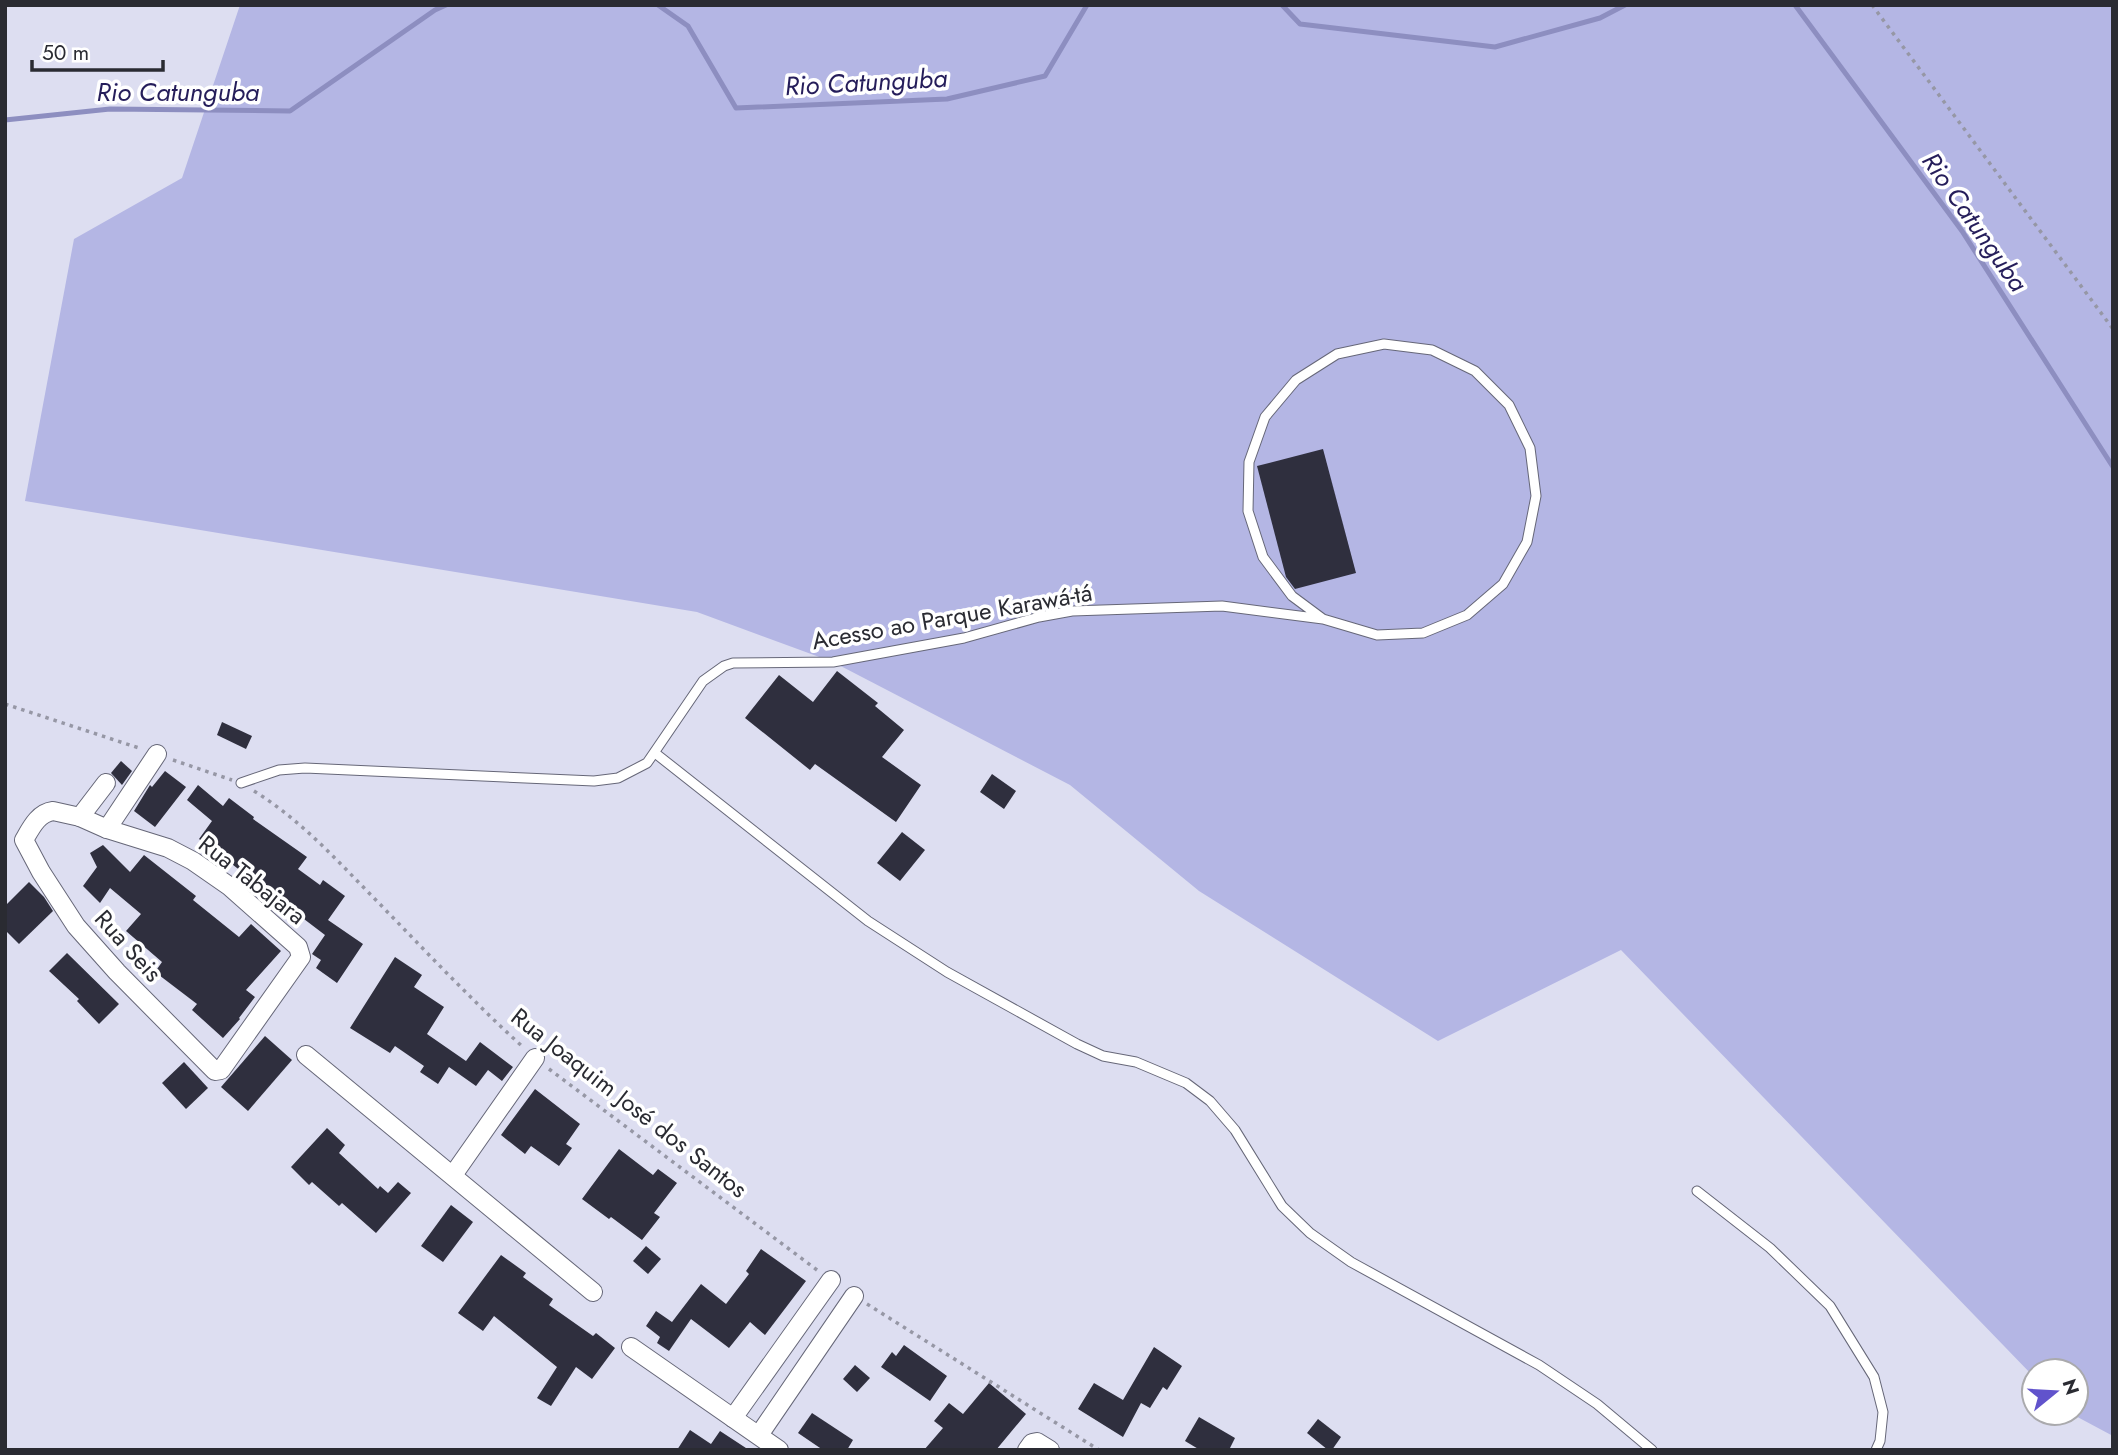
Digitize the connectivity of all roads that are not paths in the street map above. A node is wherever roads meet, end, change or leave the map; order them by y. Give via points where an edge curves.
1 (1322, 620) junction
2 (655, 753) junction
3 (157, 754) road end
4 (106, 783) dead end
5 (241, 783) road end
6 (80, 817) junction
7 (107, 829) junction
8 (306, 1055) dead end
9 (535, 1058) road end
10 (215, 1071) joint
11 (453, 1175) junction
12 (1697, 1191) dead end
13 (831, 1280) road end
14 (593, 1292) dead end
15 (854, 1296) road end
16 (631, 1348) dead end
17 (733, 1418) junction
18 (759, 1435) junction
19 (779, 1450) edge
20 (1027, 1450) edge
21 (1050, 1450) edge
22 (1652, 1450) edge
23 (1876, 1450) edge

1 - 1 lane, Acesso ao Parque Karawá-tá via 1292,596 1263,557 1248,511 1249,462 1265,417 1296,380 1337,355 1384,344 1432,350 1475,372 1509,405 1530,448 1536,496 1527,542 1503,584 1467,615 1423,633 1377,635
1 - 2 lane, Acesso ao Parque Karawá-tá via 1222,607 1072,611 964,638 833,662 733,663 703,681
2 - 5 lane, Acesso ao Parque Karawá-tá via 632,773 594,780 305,768 279,769
2 - 22 lane via 899,943 1077,1044 1186,1083 1210,1101 1235,1130 1282,1206 1310,1233 1351,1262 1539,1365 1597,1404
3 - 7 street
4 - 6 street
6 - 7 street
6 - 10 street, Rua Seis via 47,812 24,840 76,926
7 - 10 street, Rua Tabajara via 168,848 193,862 229,886 301,953 225,1066
8 - 11 street
9 - 11 street
11 - 14 street
12 - 23 lane via 1770,1248 1830,1306 1874,1377 1883,1412
13 - 17 street
15 - 18 street
16 - 17 street
17 - 18 street
18 - 19 street
20 - 21 street via 1037,1442

